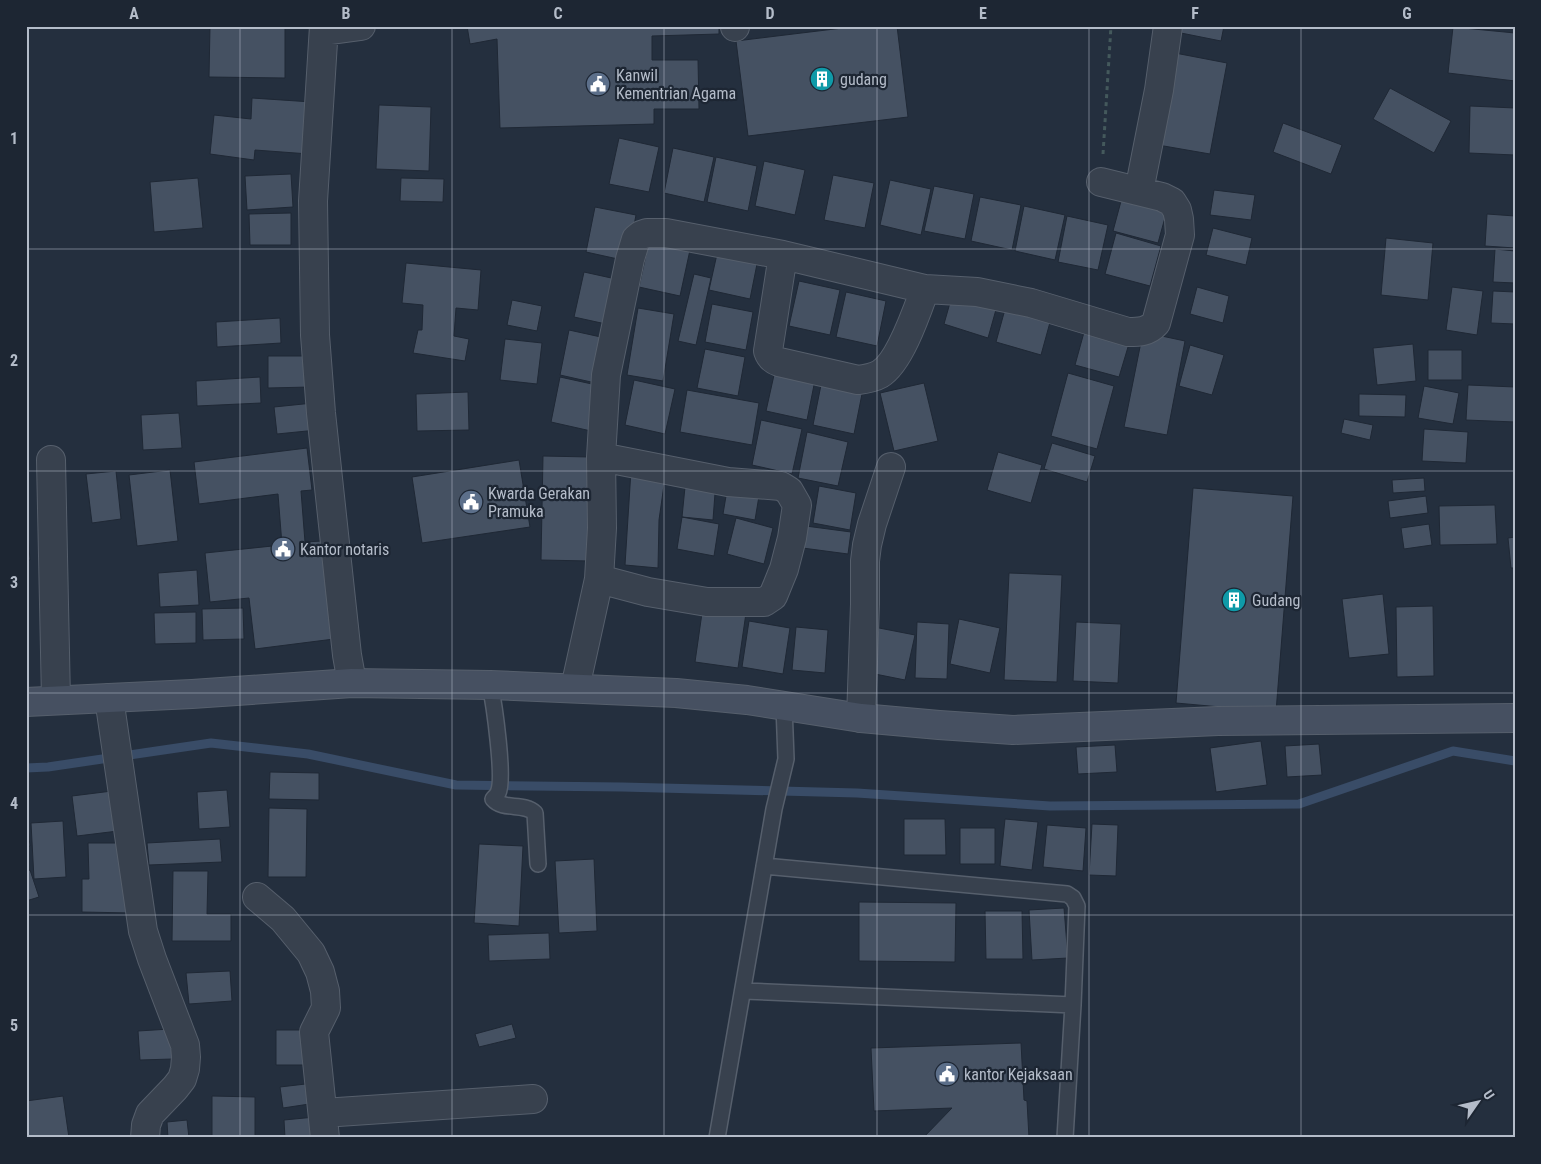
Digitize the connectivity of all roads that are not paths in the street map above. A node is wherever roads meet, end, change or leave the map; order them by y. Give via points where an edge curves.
1 (360, 26) edge
2 (1168, 26) edge
3 (324, 29) edge
4 (1102, 182) road end
5 (1139, 192) junction
6 (783, 255) junction
7 (925, 289) junction
8 (601, 457) junction
9 (51, 460) dead end
10 (891, 467) dead end
11 (599, 579) junction
12 (352, 683) junction
13 (490, 685) junction
14 (575, 688) junction
15 (109, 698) junction
16 (56, 700) junction
17 (26, 702) edge
18 (784, 706) junction
19 (861, 718) junction
20 (1515, 718) edge
21 (538, 864) dead end
22 (764, 866) junction
23 (257, 897) dead end
24 (744, 991) junction
25 (1073, 1005) junction
26 (533, 1099) dead end
27 (324, 1125) edge
28 (145, 1138) edge
29 (717, 1138) edge
30 (1065, 1138) edge

1 - 3 street
2 - 5 street
3 - 12 street via 313,201 315,335
4 - 5 street
5 - 7 street via 1172,202 1179,219 1180,236 1158,317 1148,330 1128,332 1031,303 977,292
6 - 7 street
6 - 7 street via 768,351 773,360 779,362 858,380 880,374 889,366 908,333
6 - 8 street via 666,233 647,233 636,239 606,375
8 - 11 street
8 - 11 street via 728,482 781,486 789,490 797,505 784,569 773,596 764,602 707,602 648,592
9 - 16 street
10 - 19 street via 872,524 865,561
11 - 14 street
12 - 13 street
12 - 15 street
13 - 14 street
13 - 21 lane via 500,773 499,792 493,799 498,804 529,809 535,814
14 - 18 street via 685,694
15 - 16 street
15 - 28 street via 143,931 186,1045 182,1079 150,1114
16 - 17 street
18 - 19 street
18 - 22 lane via 786,759
19 - 20 street via 1013,730 1218,721
22 - 24 lane
22 - 25 lane via 1067,894 1076,906
23 - 27 street via 283,918 320,972 326,1008 314,1032
24 - 25 lane
24 - 29 lane
25 - 30 lane
26 - 27 street

